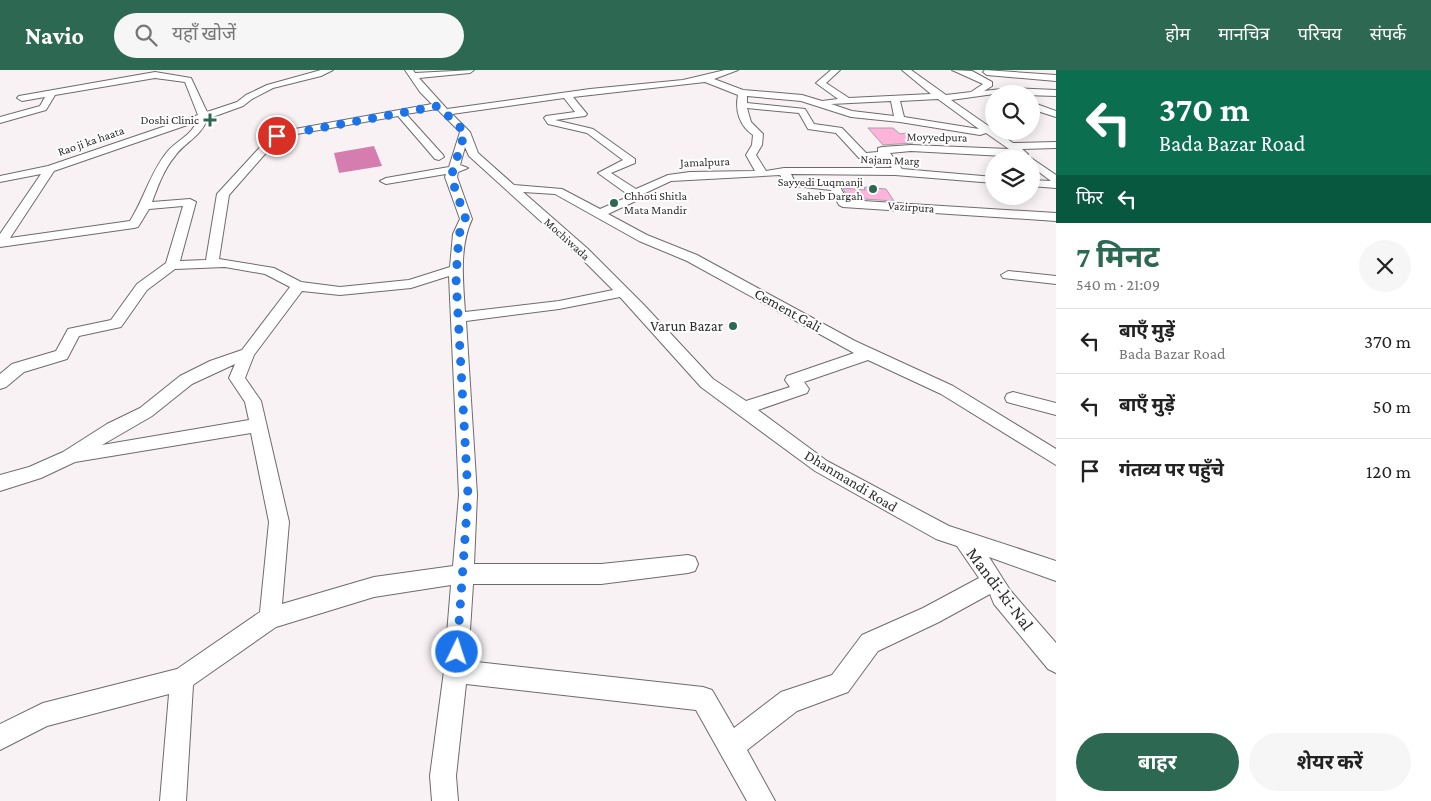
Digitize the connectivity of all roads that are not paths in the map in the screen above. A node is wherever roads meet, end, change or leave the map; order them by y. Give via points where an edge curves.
1 (329, 70) edge
2 (470, 70) edge
3 (734, 70) edge
4 (836, 70) edge
5 (906, 70) edge
6 (956, 70) edge
7 (1031, 70) edge
8 (682, 71) dead end
9 (987, 71) edge
10 (1056, 72) edge
11 (410, 73) edge
12 (140, 74) edge
13 (1056, 78) edge
14 (703, 80) junction
15 (1002, 85) edge
16 (52, 93) junction
17 (742, 93) junction
18 (985, 93) edge
19 (1040, 93) edge
20 (1056, 93) edge
21 (974, 94) junction
22 (566, 96) junction
23 (943, 97) junction
24 (22, 98) dead end
25 (894, 98) junction
26 (846, 100) junction
27 (985, 100) edge
28 (821, 103) junction
29 (741, 105) junction
30 (441, 109) junction
31 (1040, 109) edge
32 (400, 113) junction
33 (1056, 114) edge
34 (203, 115) junction
35 (900, 119) junction
36 (0, 120) edge
37 (985, 127) edge
38 (465, 132) junction
39 (985, 132) edge
40 (1005, 140) edge
41 (1013, 146) junction
42 (1056, 146) edge
43 (1018, 150) edge
44 (985, 154) edge
45 (886, 155) junction
46 (440, 157) dead end
47 (483, 164) junction
48 (1040, 167) edge
49 (50, 169) junction
50 (454, 169) junction
51 (784, 171) junction
52 (895, 172) junction
53 (765, 174) junction
54 (0, 179) edge
55 (985, 179) edge
56 (386, 180) dead end
57 (1055, 180) edge
58 (1040, 182) edge
59 (511, 188) junction
60 (635, 194) junction
61 (145, 206) junction
62 (601, 213) junction
63 (1056, 217) edge
64 (0, 242) edge
65 (212, 262) junction
66 (172, 265) junction
67 (457, 269) junction
68 (1008, 275) dead end
69 (1056, 280) edge
70 (298, 286) junction
71 (623, 292) junction
72 (458, 317) junction
73 (673, 345) joint
74 (247, 354) junction
75 (868, 354) junction
76 (0, 383) edge
77 (1013, 398) dead end
78 (744, 408) junction
79 (1056, 409) edge
80 (258, 425) junction
81 (69, 457) junction
82 (1056, 458) edge
83 (0, 483) edge
84 (963, 539) junction
85 (688, 564) dead end
86 (1056, 571) edge
87 (463, 574) junction
88 (994, 581) junction
89 (270, 618) junction
90 (1056, 661) edge
91 (456, 671) junction
92 (182, 679) junction
93 (0, 737) edge
94 (730, 746) junction
95 (173, 801) edge
96 (445, 801) edge
97 (762, 801) edge

1 - 34 street, Rao ji ka haata via 279,85 247,97 240,104
2 - 11 street
3 - 14 street
4 - 26 street via 820,83
5 - 23 street
6 - 21 street via 989,84
7 - 10 street
8 - 14 street
9 - 13 street
9 - 15 street via 986,74
11 - 30 street
12 - 16 street
12 - 34 street via 188,80
14 - 17 street
14 - 22 street
16 - 24 street
16 - 36 street via 43,108
17 - 28 street via 802,98
17 - 29 street
18 - 21 street
19 - 20 street
21 - 23 street
21 - 27 street
22 - 30 street
22 - 60 street via 582,114 549,118 553,124 590,132 631,161 603,173
23 - 25 street
23 - 37 street
25 - 26 street
25 - 35 street
26 - 28 street
28 - 35 street via 850,114
29 - 45 street via 802,111 811,127 839,130 862,156
29 - 53 street via 744,118 758,134 758,145 751,155
30 - 32 street
30 - 38 street
31 - 33 street
32 - 46 street
32 - 65 street via 277,136 222,194
34 - 49 street, Rao ji ka haata
34 - 61 street via 199,129 185,138 160,167
35 - 39 street
38 - 47 street, Mochiwada via 473,154
38 - 50 street
40 - 41 street
41 - 42 street
41 - 43 street
44 - 45 street, Moyyedpura via 917,148 882,150
45 - 52 street via 898,168
47 - 50 street
47 - 59 street, Mochiwada
48 - 57 street
49 - 54 street, Rao ji ka haata
49 - 64 street
50 - 56 street
50 - 67 street via 451,177 466,220 459,234
51 - 52 street, Najam Marg
51 - 53 street, Najam Marg
51 - 63 street, Vazirpura via 790,183 835,187 843,203
52 - 55 street, Najam Marg
53 - 60 street, Jamalpura via 668,178
57 - 58 street
59 - 62 street, Cement Gali via 558,191
59 - 71 street, Mochiwada
60 - 62 street, Jamalpura via 636,197
61 - 64 street via 134,224
61 - 66 street via 190,202
62 - 75 street, Cement Gali via 643,238 728,277
65 - 66 street
65 - 70 street via 269,271
66 - 76 street via 142,287 116,324 73,332 62,355 18,368
67 - 70 street via 411,284 340,291
67 - 72 street
68 - 69 street
70 - 74 street
71 - 72 street
71 - 73 street, Mochiwada
72 - 87 street via 468,495
73 - 78 street, Dhanmandi Road via 707,383
74 - 80 street via 237,378 253,401
74 - 81 street via 186,380 146,412
75 - 78 street via 793,380 801,389
75 - 82 street, Cement Gali via 947,390
77 - 79 street
78 - 84 street, Dhanmandi Road via 821,466 942,533
80 - 81 street
80 - 89 street via 279,522
81 - 83 street via 34,473
84 - 86 street, Dhanmandi Road
84 - 88 street, Mandi-ki-Nal
85 - 87 street via 601,574
87 - 89 street via 374,587
87 - 91 street
88 - 90 street, Mandi-ki-Nal via 1002,597
88 - 94 street via 931,616 870,643 840,684 790,701
89 - 92 street
91 - 94 street via 703,699
91 - 96 street via 443,776
92 - 93 street via 42,715
92 - 95 street
94 - 97 street

